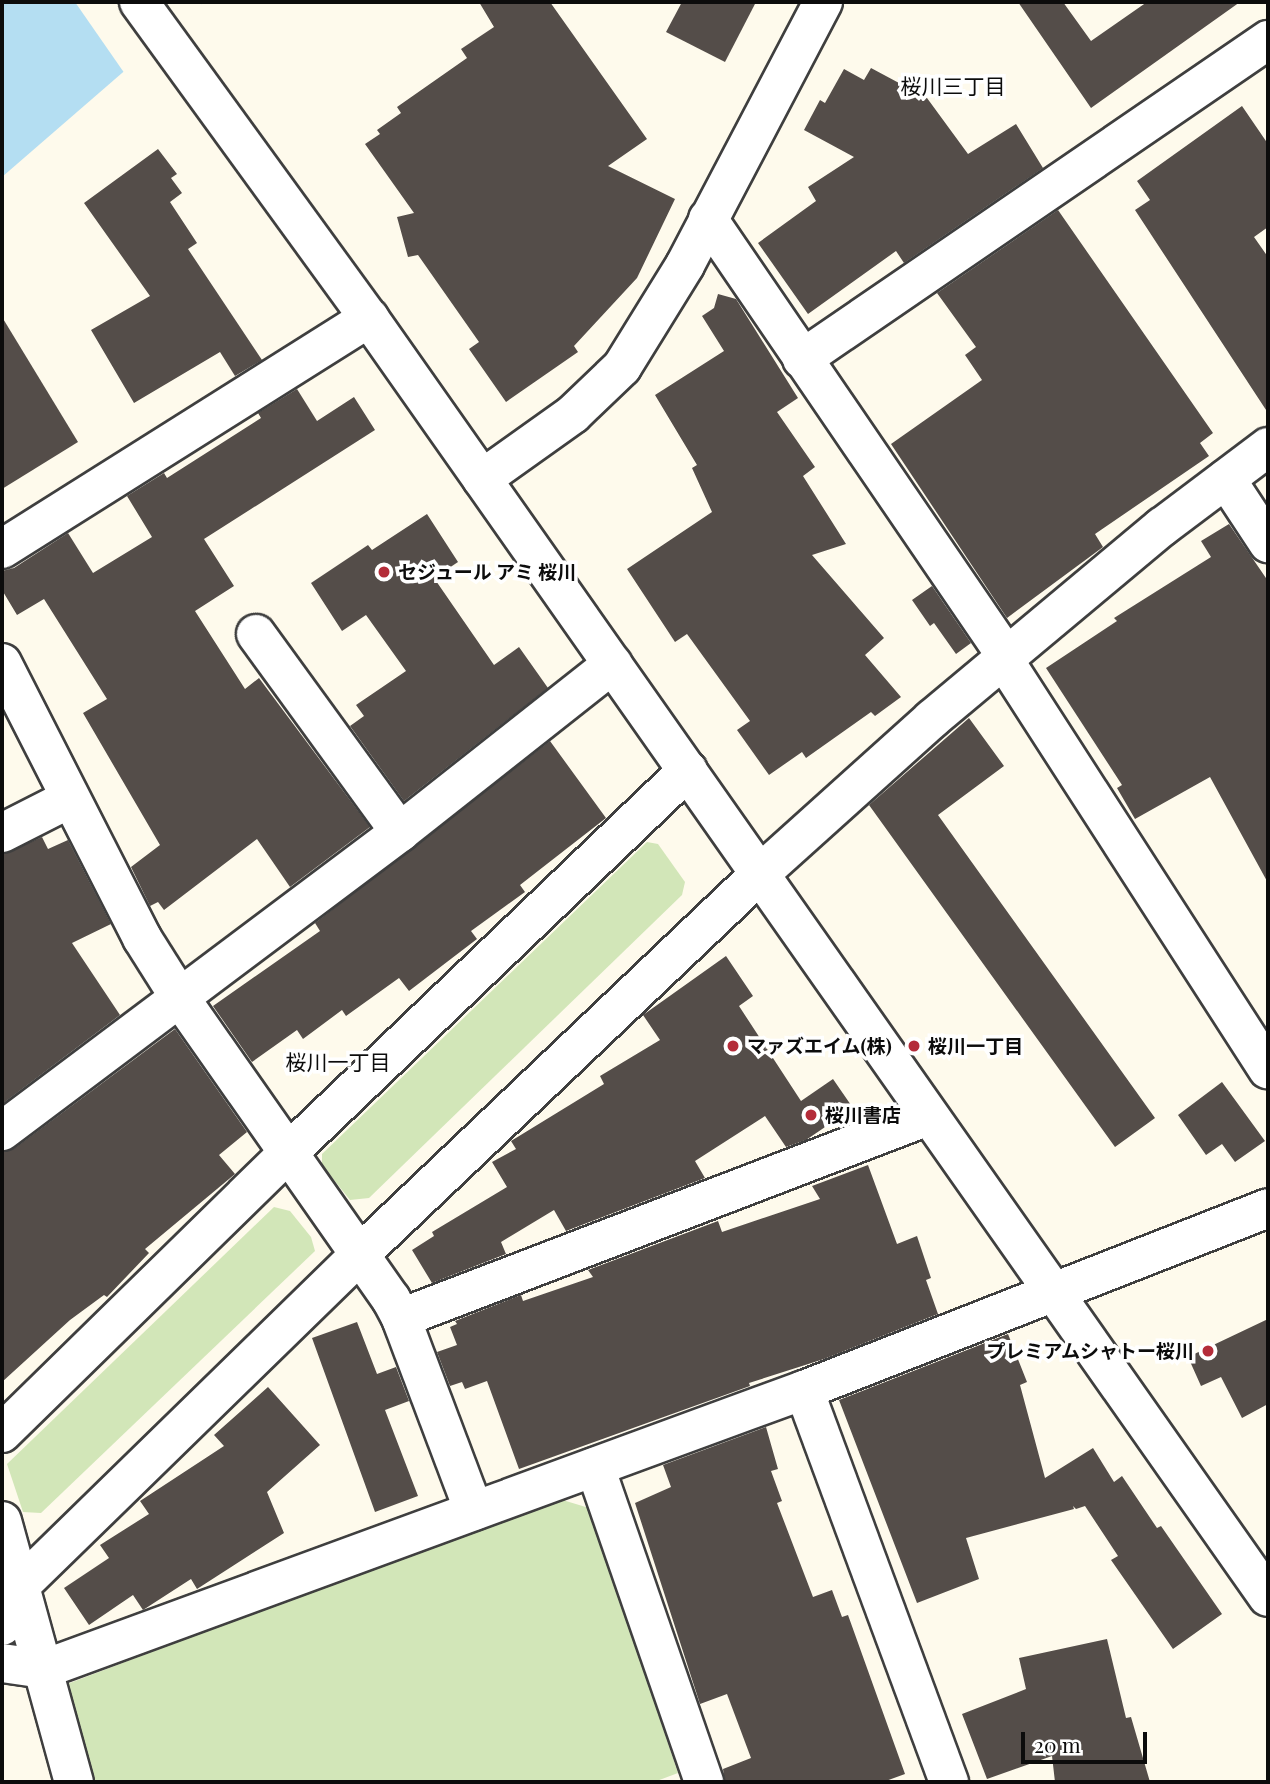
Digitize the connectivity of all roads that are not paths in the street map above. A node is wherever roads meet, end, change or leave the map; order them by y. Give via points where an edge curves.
1 (139, 2) edge
2 (822, 2) edge
3 (1263, 55) edge
4 (708, 219) junction
5 (369, 318) junction
6 (802, 359) junction
7 (1268, 447) edge
8 (482, 479) junction
9 (1226, 479) junction
10 (1268, 543) edge
11 (2, 549) edge
12 (256, 634) dead end
13 (1005, 658) junction
14 (2, 663) edge
15 (613, 664) junction
16 (688, 770) junction
17 (69, 799) junction
18 (400, 832) junction
19 (2, 833) edge
20 (761, 873) junction
21 (180, 998) junction
22 (1268, 1069) edge
23 (928, 1116) junction
24 (2, 1131) edge
25 (289, 1152) junction
26 (1268, 1208) edge
27 (359, 1255) junction
28 (1052, 1293) junction
29 (401, 1318) junction
30 (804, 1390) junction
31 (2, 1433) edge
32 (594, 1467) junction
33 (474, 1511) junction
34 (2, 1521) edge
35 (21, 1585) junction
36 (1268, 1597) edge
37 (2, 1626) edge
38 (2, 1663) edge
39 (44, 1668) junction
40 (74, 1782) edge
41 (704, 1782) edge
42 (949, 1782) edge

1 - 5 street
2 - 4 street
3 - 6 street
4 - 6 street
4 - 8 street via 657,314 606,386
5 - 8 street
5 - 11 street
6 - 13 street
7 - 9 street
8 - 15 street
9 - 10 street
9 - 13 street
12 - 18 street
13 - 20 street
13 - 22 street
14 - 17 street
15 - 16 street
15 - 18 street
16 - 20 street
16 - 25 street
17 - 19 street
17 - 21 street via 142,938
18 - 21 street
20 - 23 street
20 - 27 street
21 - 24 street
21 - 25 street
23 - 28 street
23 - 29 street
25 - 27 street
25 - 31 street
26 - 28 street
27 - 29 street
27 - 35 street
28 - 30 street
28 - 36 street
29 - 33 street
30 - 32 street
30 - 42 street
32 - 33 street
32 - 41 street
33 - 39 street
34 - 35 street
35 - 37 street
35 - 39 street
38 - 39 street
39 - 40 street

